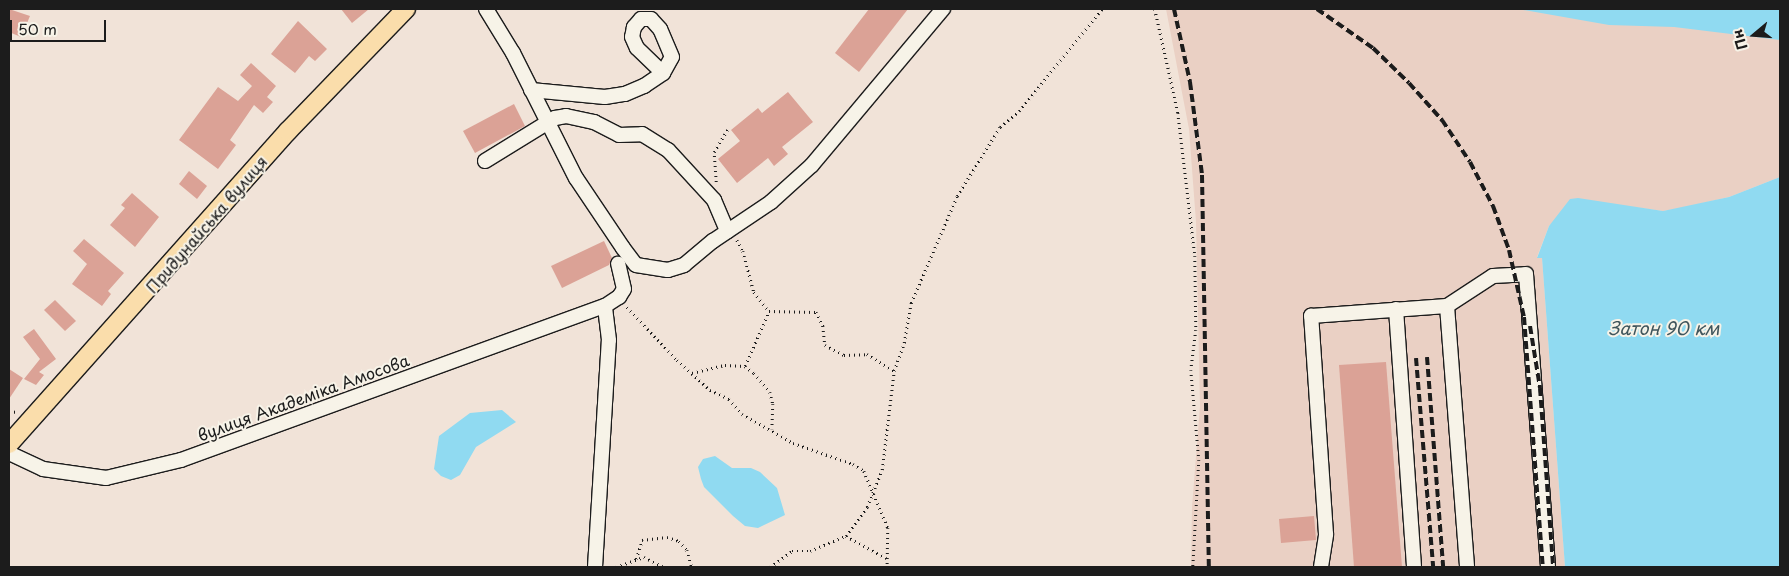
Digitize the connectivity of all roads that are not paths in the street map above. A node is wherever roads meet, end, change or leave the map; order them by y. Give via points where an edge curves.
1 (406, 9) edge
2 (486, 9) edge
3 (943, 9) edge
4 (663, 73) dead end
5 (531, 90) junction
6 (546, 123) junction
7 (485, 161) dead end
8 (727, 231) junction
9 (618, 264) dead end
10 (605, 306) junction
11 (1447, 306) junction
12 (1396, 310) junction
13 (9, 444) edge
14 (9, 453) edge
15 (596, 567) edge
16 (1321, 567) edge
17 (1414, 567) edge
18 (1467, 567) edge
19 (1548, 567) edge

1 - 13 main road, Придунайська вулиця via 288,131
2 - 5 street
3 - 8 street via 812,165 771,202
4 - 5 street via 638,89 605,97
5 - 6 street
6 - 7 street
6 - 8 street via 566,116 594,122 619,135 642,134 655,140 714,200
6 - 8 street via 576,178 636,265 668,270 684,265
9 - 10 street, вулиця Академіка Амосова via 624,289 619,297
10 - 14 street, вулиця Академіка Амосова via 140,472 106,478 72,474 43,468
10 - 15 street via 608,340
11 - 12 street
11 - 18 street
11 - 19 street via 1493,276 1526,274
12 - 16 street via 1311,316 1326,534
12 - 17 street

